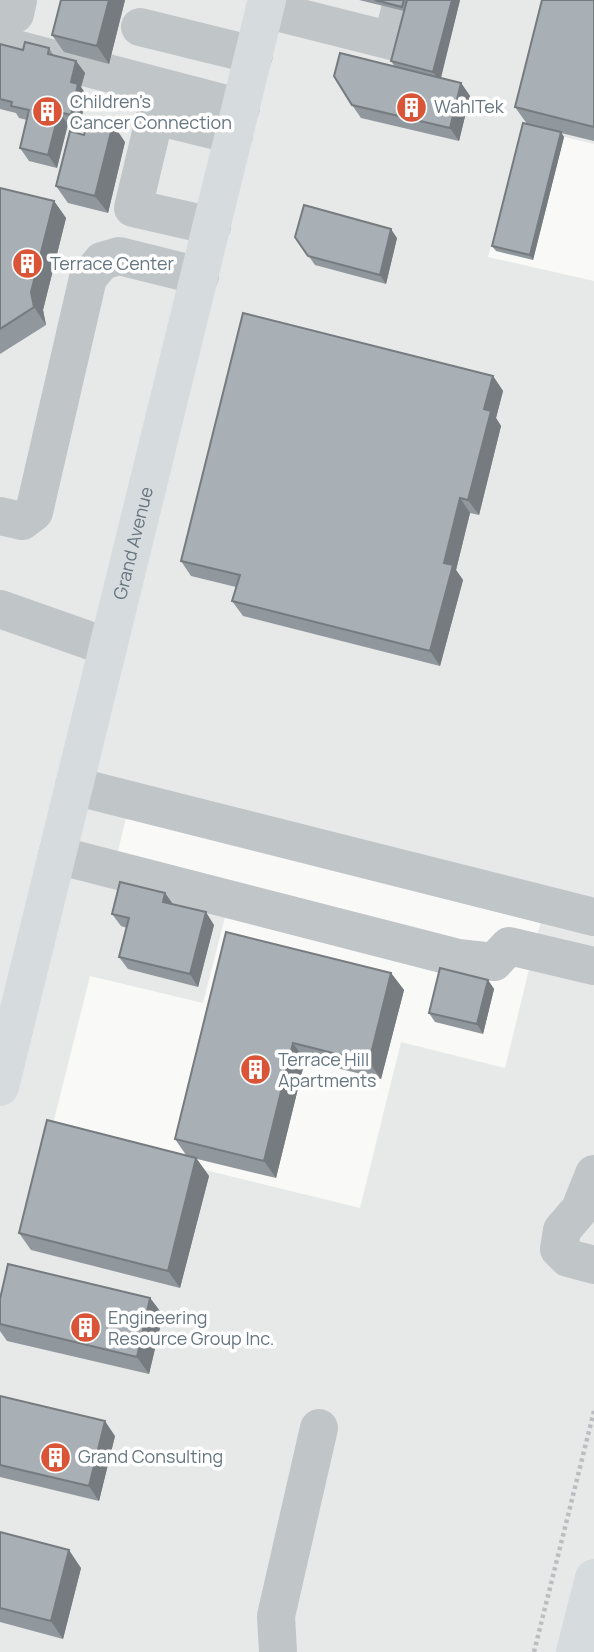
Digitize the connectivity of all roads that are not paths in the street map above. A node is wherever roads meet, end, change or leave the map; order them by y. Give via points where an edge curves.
1 (266, 5) edge
2 (359, 14) edge
3 (11, 19) edge
4 (140, 27) dead end
5 (254, 55) junction
6 (237, 122) junction
7 (212, 226) junction
8 (200, 276) junction
9 (0, 516) edge
10 (0, 609) edge
11 (108, 647) junction
12 (74, 786) junction
13 (57, 855) junction
14 (594, 917) edge
15 (594, 966) edge
16 (0, 1087) edge
17 (594, 1174) edge
18 (594, 1265) edge
19 (320, 1428) dead end
20 (594, 1578) edge
21 (278, 1652) edge
22 (575, 1652) edge

1 - 2 street
1 - 5 main road, Grand Avenue
3 - 6 street
4 - 5 street
5 - 6 main road, Grand Avenue
6 - 7 main road, Grand Avenue
6 - 7 street via 155,116 133,208
7 - 8 main road, Grand Avenue
8 - 9 street via 119,256 102,261 88,278 34,512 22,521
8 - 11 main road, Grand Avenue
10 - 11 street
11 - 12 main road, Grand Avenue
12 - 13 main road, Grand Avenue
12 - 14 street
13 - 15 street via 458,958 494,962 509,946
13 - 16 main road, Grand Avenue
17 - 18 street via 580,1209 562,1230 559,1249 568,1258
19 - 21 street via 276,1615
20 - 22 main road

